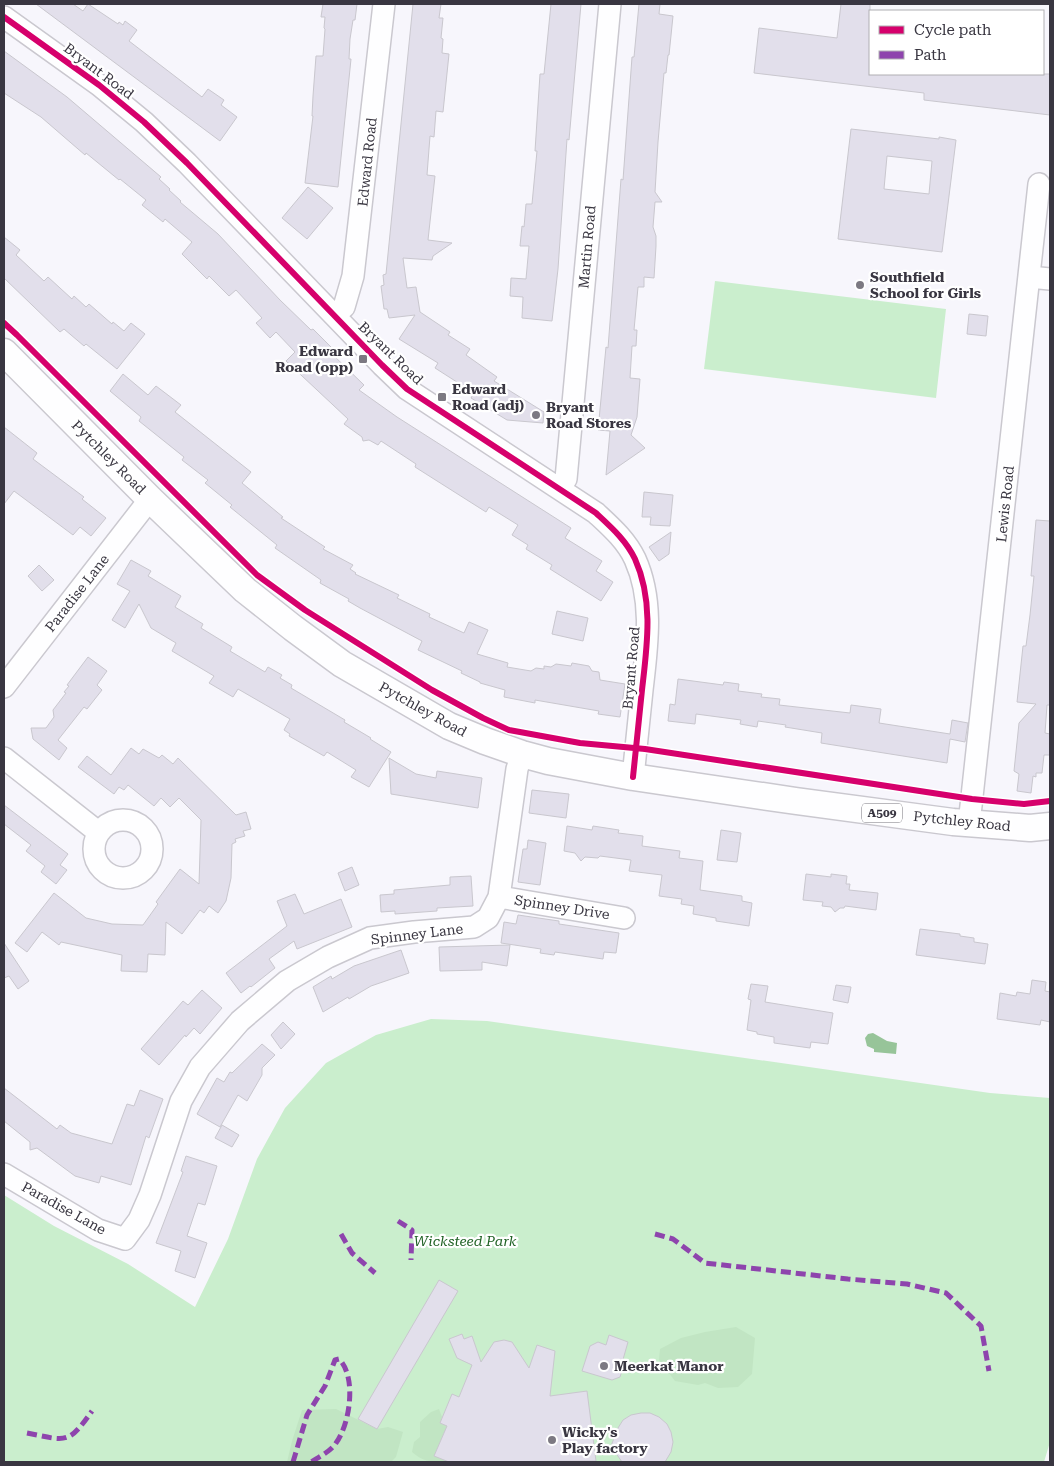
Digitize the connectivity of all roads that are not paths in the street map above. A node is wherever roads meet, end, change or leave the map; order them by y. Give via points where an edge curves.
1 (384, 4) edge
2 (610, 4) edge
3 (4, 17) edge
4 (1040, 184) dead end
5 (1029, 277) junction
6 (1050, 280) edge
7 (335, 315) junction
8 (4, 352) edge
9 (559, 488) junction
10 (150, 499) junction
11 (4, 687) edge
12 (522, 754) junction
13 (4, 758) edge
14 (632, 777) junction
15 (969, 824) junction
16 (1050, 826) edge
17 (98, 832) dead end
18 (499, 897) junction
19 (624, 918) dead end
20 (4, 1174) edge
21 (125, 1239) joint

1 - 7 street, Edward Road via 354,276 344,307
2 - 9 street, Martin Road via 566,479
3 - 7 street, Bryant Road via 99,85 144,122
4 - 5 street, Lewis Road
5 - 6 street
5 - 15 street, Lewis Road
7 - 9 street, Bryant Road via 407,389
8 - 10 main road, Pytchley Road / A509
9 - 14 street, Bryant Road via 596,513 622,537 642,579 648,628
10 - 11 street, Paradise Lane
10 - 12 main road, Pytchley Road / A509 via 245,590 342,664 449,726
12 - 14 main road, Pytchley Road / A509
12 - 18 street, Spinney Lane via 517,769
13 - 17 street
14 - 15 main road, Pytchley Road / A509
15 - 16 main road, Pytchley Road / A509
18 - 19 street, Spinney Drive
18 - 21 street, Spinney Lane via 488,918 474,927 370,938 328,957 288,981 240,1020 200,1067 181,1101 150,1195 139,1220
20 - 21 street, Paradise Lane via 98,1230

